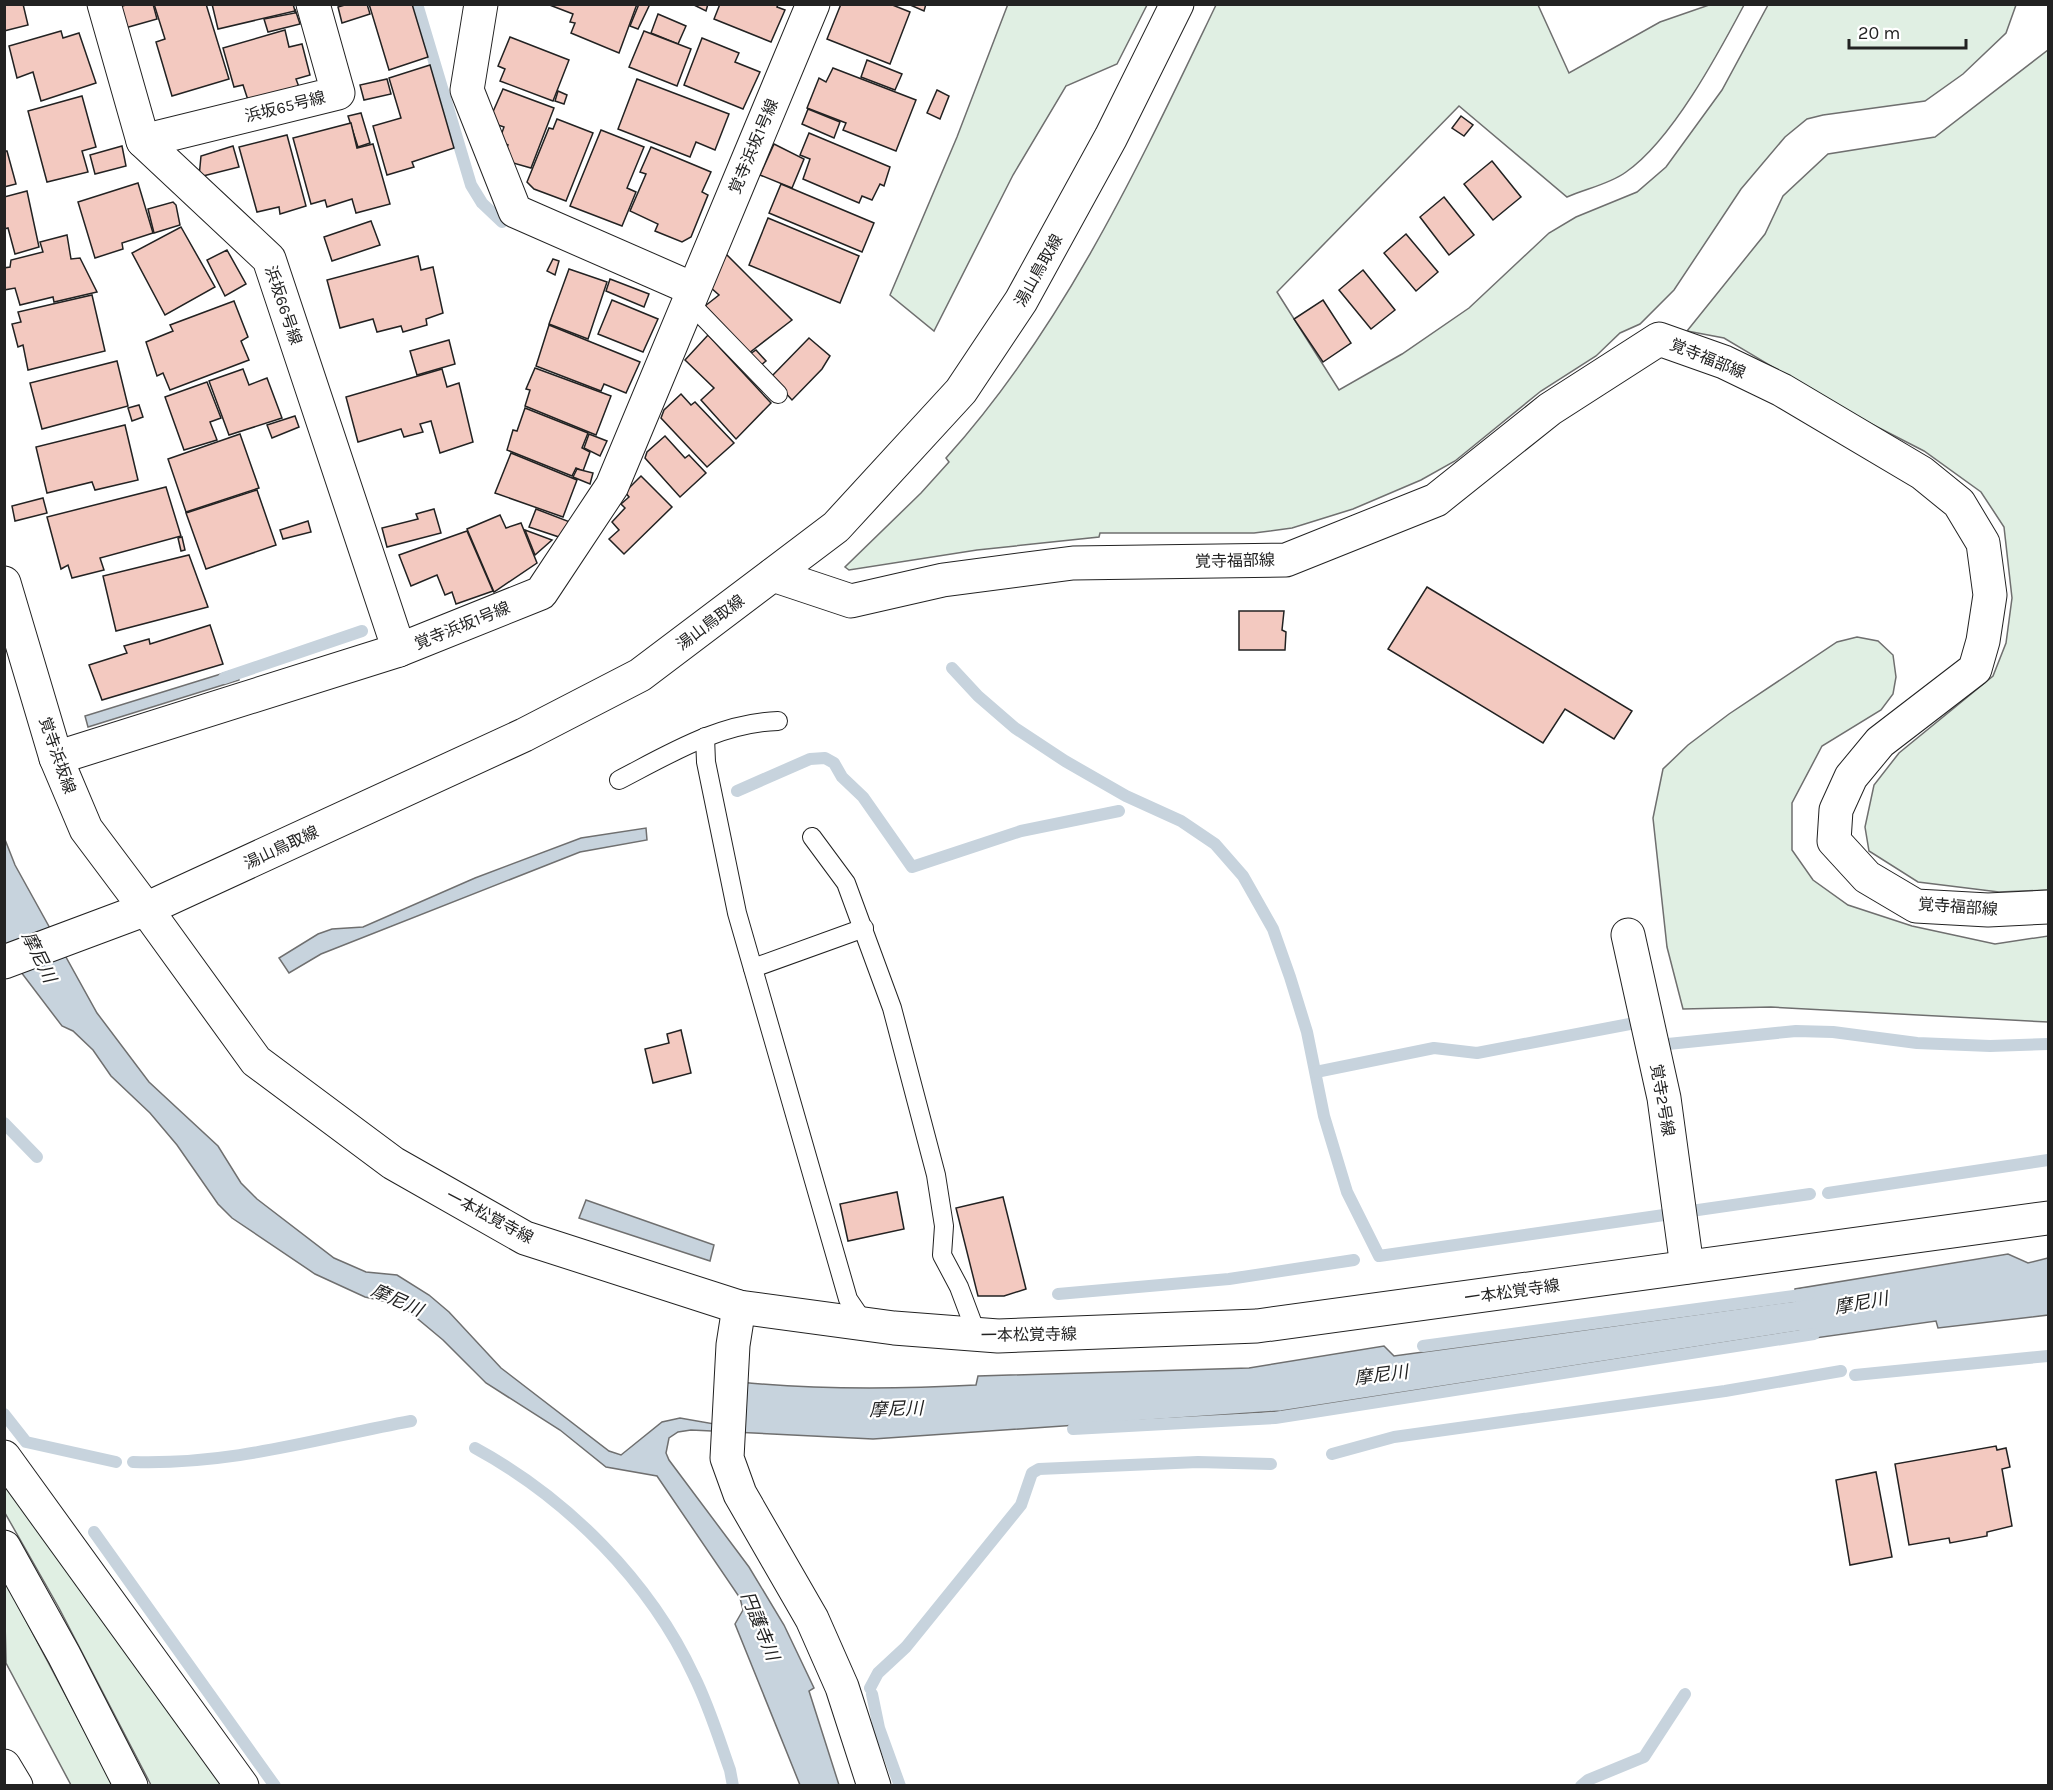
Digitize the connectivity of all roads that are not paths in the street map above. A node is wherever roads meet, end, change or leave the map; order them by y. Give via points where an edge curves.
1 (104, 4) edge
2 (313, 4) edge
3 (481, 4) edge
4 (813, 4) edge
5 (1177, 4) edge
6 (143, 141) junction
7 (691, 295) junction
8 (778, 394) dead end
9 (773, 575) junction
10 (4, 583) edge
11 (399, 650) junction
12 (778, 721) dead end
13 (705, 737) junction
14 (56, 759) junction
15 (619, 780) dead end
16 (812, 837) dead end
17 (2049, 907) edge
18 (146, 909) junction
19 (864, 928) junction
20 (1628, 935) dead end
21 (4, 962) edge
22 (753, 968) junction
23 (2049, 1218) edge
24 (1687, 1267) junction
25 (739, 1307) junction
26 (865, 1324) junction
27 (977, 1335) junction
28 (4, 1457) edge
29 (4, 1547) edge
30 (4, 1766) edge
31 (16, 1785) edge
32 (131, 1785) edge
33 (242, 1785) edge
34 (874, 1785) edge

1 - 6 main road
2 - 6 main road, 浜坂65号線 via 338,93
3 - 7 main road via 467,90 515,211
4 - 7 main road, 覚寺浜坂1号線
5 - 9 main road, 湯山鳥取線 via 1111,137 1021,302 961,391 836,527
6 - 11 main road, 浜坂66号線 via 269,260
7 - 8 lane
7 - 11 main road, 覚寺浜坂1号線 via 612,486 542,593
9 - 17 main road, 覚寺福部線 via 851,601 944,580 1073,563 1286,560 1436,500 1550,409 1659,339 1724,362 1782,390 1922,473 1959,502 1983,543 1990,595 1975,669 1880,742 1851,777 1836,810 1834,841 1867,877 1916,906 1988,910
9 - 18 main road, 湯山鳥取線 via 640,675 524,735
10 - 14 main road, 覚寺浜坂線
11 - 14 main road, 覚寺浜坂1号線
12 - 13 lane via 748,722
13 - 15 lane
13 - 22 lane via 706,762 736,913
14 - 18 main road, 覚寺浜坂線 via 86,829
16 - 19 lane via 846,882
18 - 21 main road, 湯山鳥取線
18 - 25 main road, 一本松覚寺線 via 256,1061 393,1163 525,1238
19 - 22 lane
19 - 27 lane via 892,1008 936,1175 944,1226 942,1255
20 - 24 main road, 覚寺2号線 via 1664,1098
22 - 26 lane via 848,1299
23 - 24 main road, 一本松覚寺線
24 - 27 main road, 一本松覚寺線 via 1257,1326
25 - 26 main road, 一本松覚寺線
25 - 34 main road via 727,1458 740,1494 812,1619 842,1687
26 - 27 main road, 一本松覚寺線
28 - 33 main road
29 - 32 main road
30 - 31 main road

